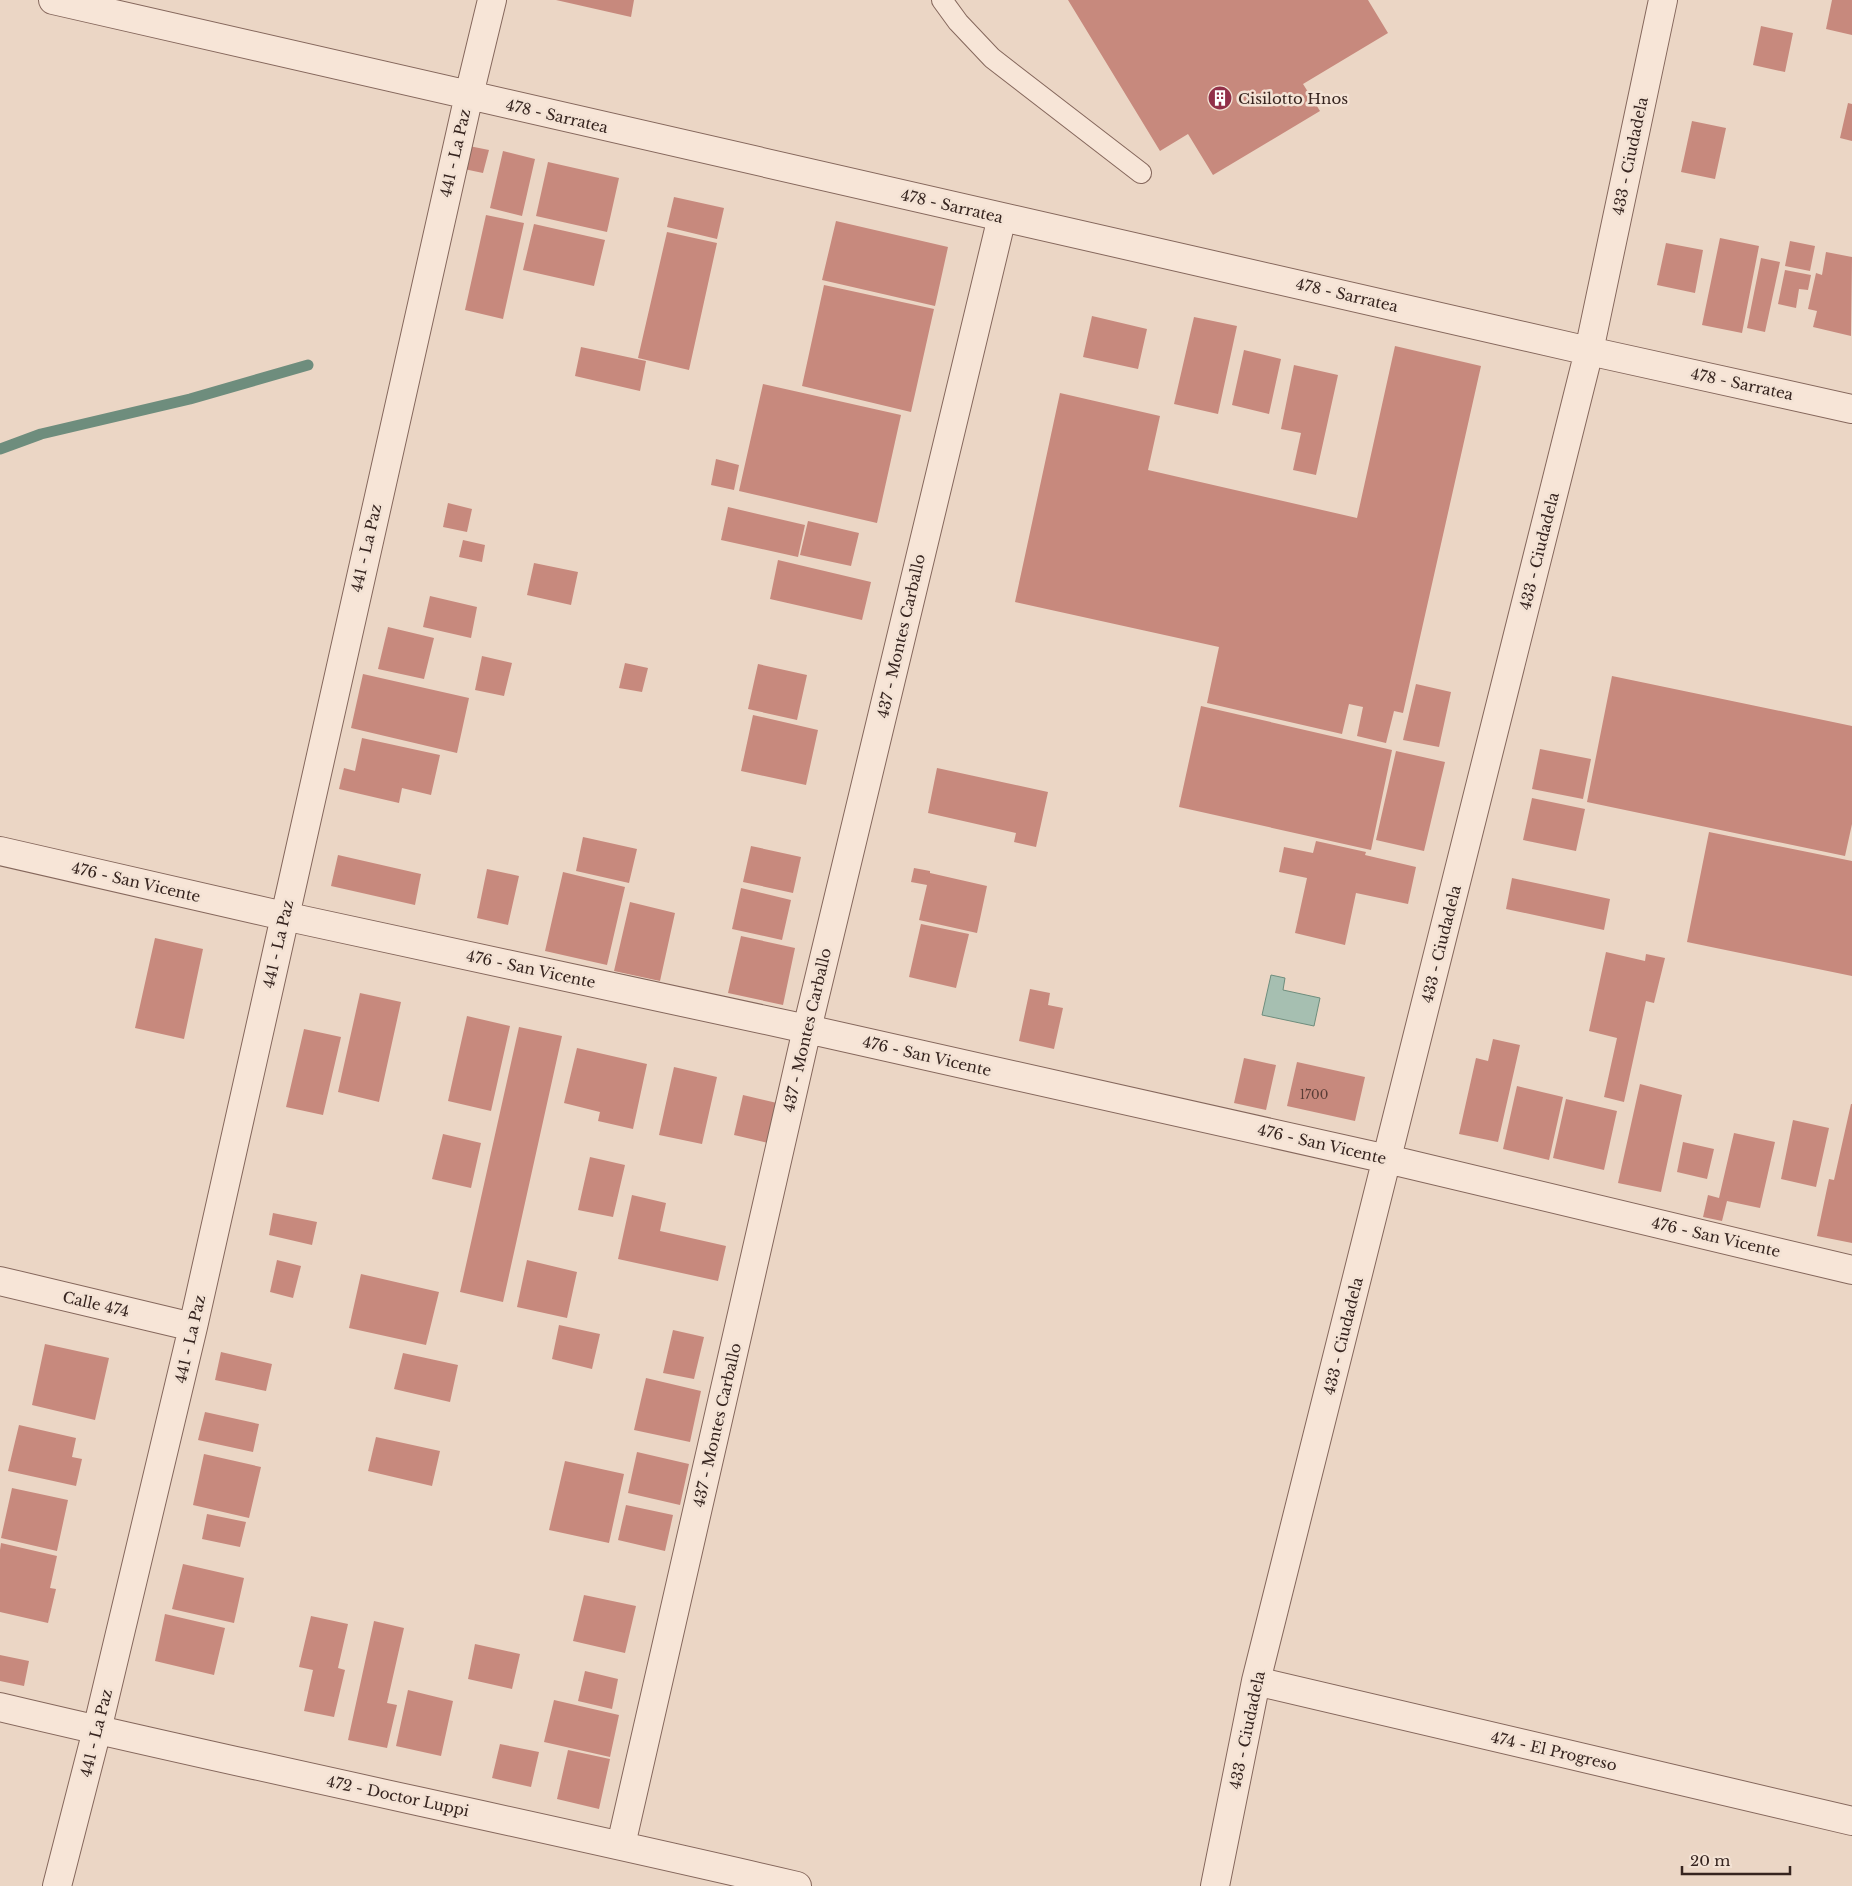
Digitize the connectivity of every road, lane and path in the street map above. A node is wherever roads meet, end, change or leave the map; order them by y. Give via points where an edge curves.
1 (53, 0) edge
2 (492, 0) edge
3 (942, 0) edge
4 (1663, 0) edge
5 (468, 95) junction
6 (1141, 173) dead end
7 (1002, 217) junction
8 (1589, 350) junction
9 (1852, 409) edge
10 (0, 851) edge
11 (284, 916) junction
12 (807, 1029) junction
13 (1387, 1159) junction
14 (1852, 1270) edge
15 (0, 1281) edge
16 (193, 1326) junction
17 (1256, 1681) junction
18 (0, 1708) edge
19 (97, 1730) junction
20 (1852, 1821) edge
21 (621, 1845) junction
22 (58, 1886) edge
23 (797, 1886) edge
24 (1214, 1886) edge

1 - 5 street, 478 - Sarratea
2 - 5 street, 441 - La Paz
3 - 6 lane via 992,58
4 - 8 street, 433 - Ciudadela
5 - 7 street, 478 - Sarratea
5 - 11 street, 441 - La Paz
7 - 8 street, 478 - Sarratea
7 - 12 street, 437 - Montes Carballo
8 - 9 street, 478 - Sarratea
8 - 13 street, 433 - Ciudadela
10 - 11 street, 476 - San Vicente
11 - 12 street, 476 - San Vicente
11 - 16 street, 441 - La Paz
12 - 13 street, 476 - San Vicente
12 - 21 street, 437 - Montes Carballo
13 - 14 street, 476 - San Vicente
13 - 17 street, 433 - Ciudadela
15 - 16 street, Calle 474
16 - 19 street, 441 - La Paz
17 - 20 street, 474 - El Progreso
17 - 24 street, 433 - Ciudadela
18 - 19 street, 472 - Doctor Luppi
19 - 21 street, 472 - Doctor Luppi
19 - 22 street, 441 - La Paz
21 - 23 street, 472 - Doctor Luppi

